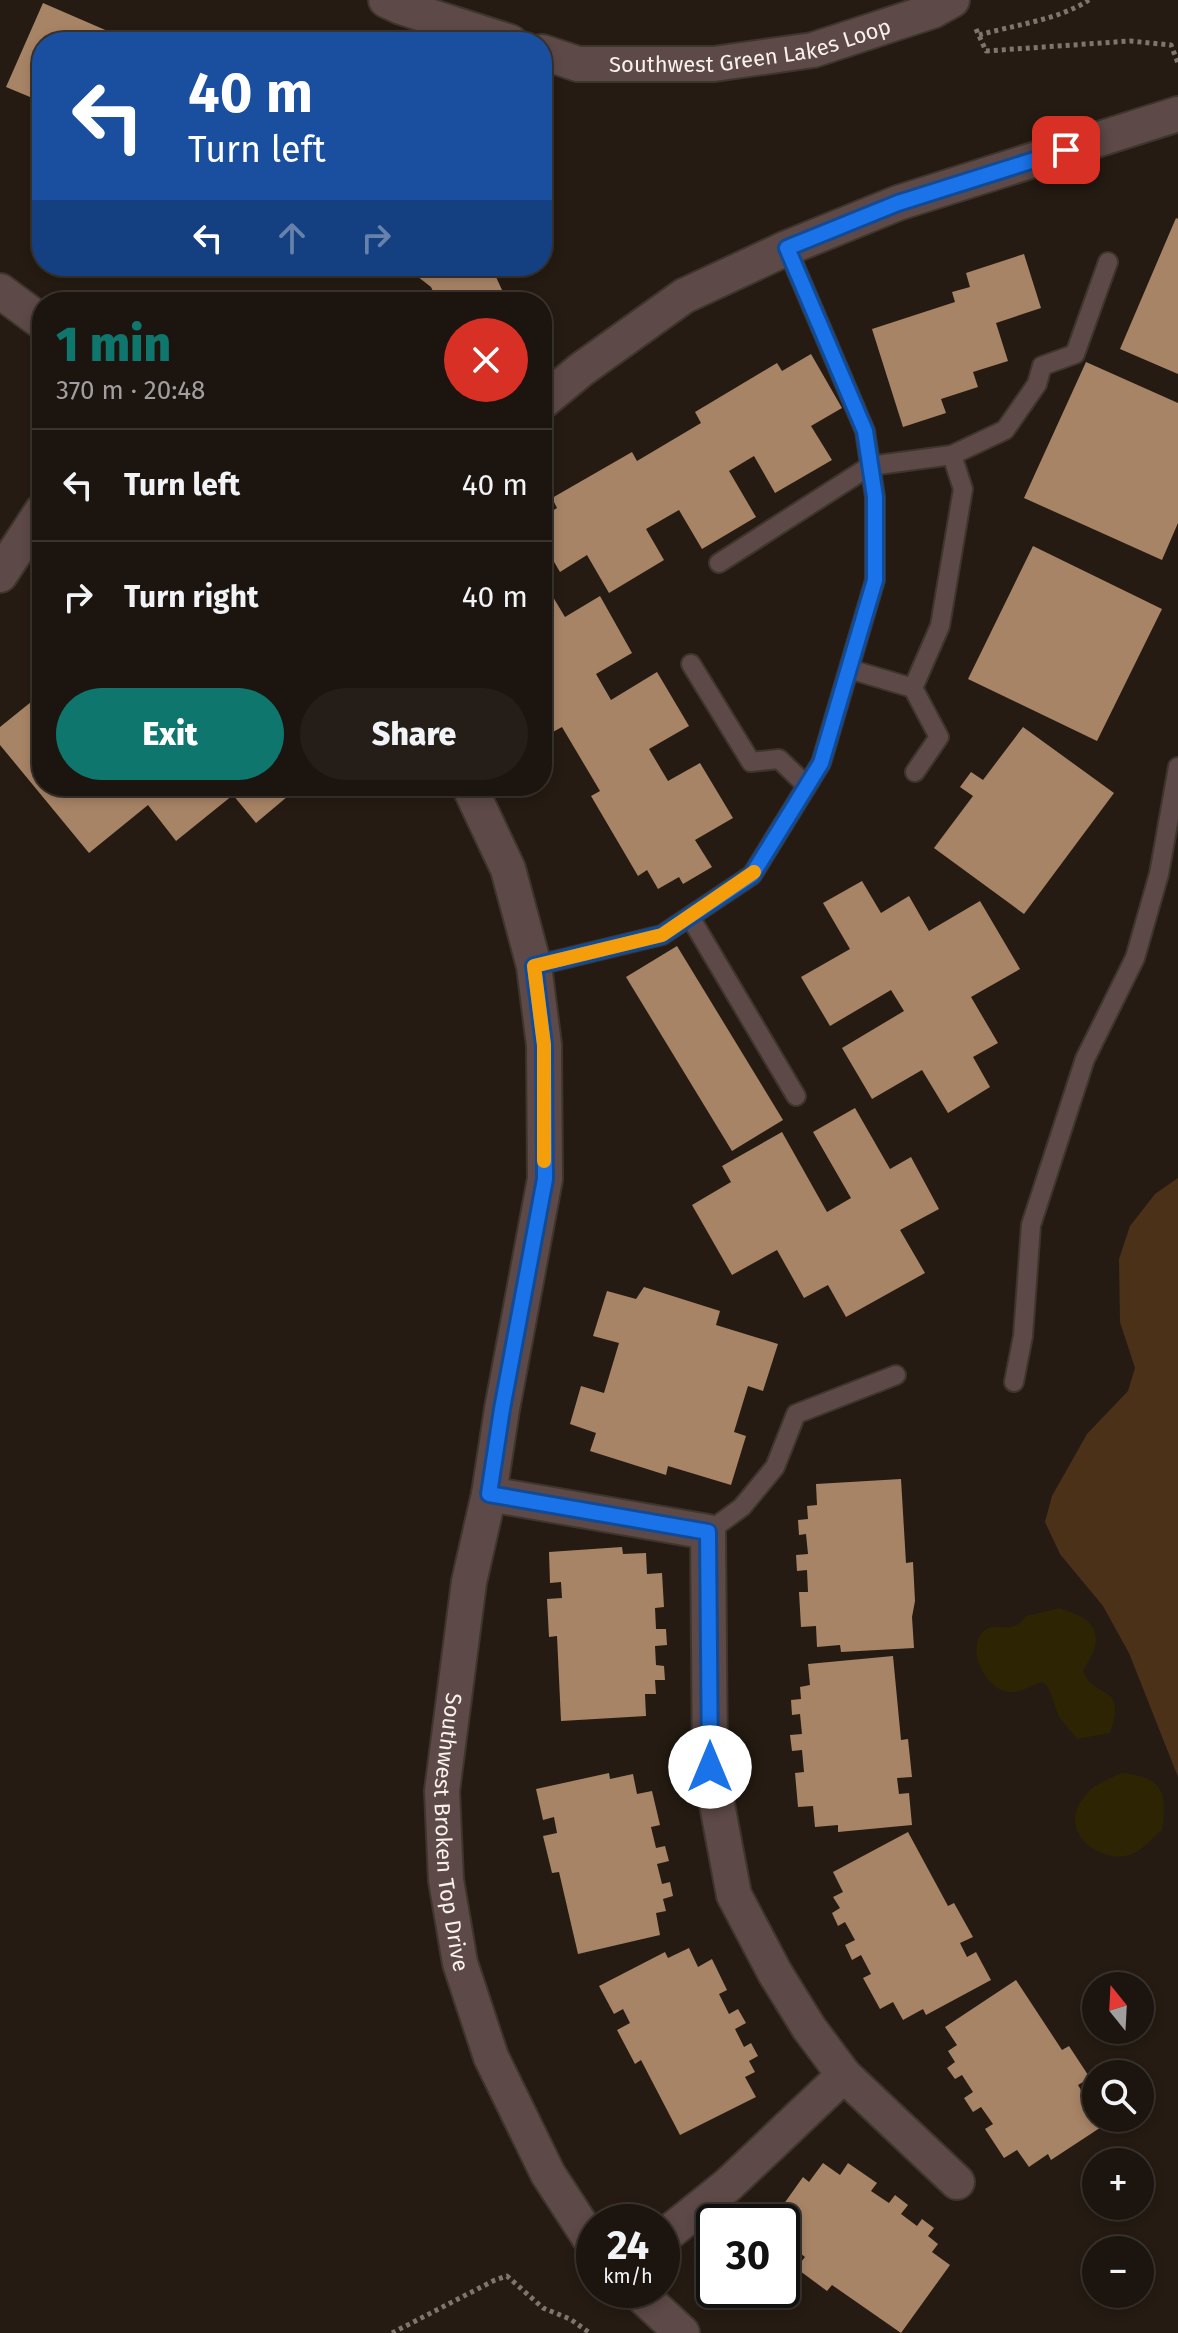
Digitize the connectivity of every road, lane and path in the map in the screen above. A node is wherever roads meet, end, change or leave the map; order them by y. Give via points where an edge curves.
1 (386, 0) edge
2 (1089, 0) edge
3 (962, 12) edge
4 (480, 32) edge
5 (979, 35) junction
6 (552, 55) edge
7 (1178, 63) edge
8 (1178, 114) edge
9 (787, 248) junction
10 (1108, 262) dead end
11 (0, 291) edge
12 (32, 315) edge
13 (552, 394) edge
14 (952, 455) junction
15 (870, 466) junction
16 (32, 526) edge
17 (719, 563) dead end
18 (0, 575) edge
19 (691, 664) dead end
20 (849, 669) junction
21 (913, 688) junction
22 (1178, 767) edge
23 (915, 772) dead end
24 (807, 786) junction
25 (474, 796) edge
26 (690, 917) junction
27 (534, 966) junction
28 (796, 1096) dead end
29 (896, 1375) dead end
30 (1014, 1382) dead end
31 (489, 1494) junction
32 (708, 1532) junction
33 (844, 2075) junction
34 (957, 2182) dead end
35 (576, 2217) edge
36 (680, 2224) edge
37 (655, 2308) edge
38 (392, 2333) edge
39 (590, 2333) edge
40 (682, 2333) edge

1 - 4 street
2 - 5 path
3 - 5 path
3 - 6 street, Southwest Green Lakes Loop via 932,11 813,50 714,64 578,64
5 - 7 path via 986,51 1130,41 1171,45
8 - 9 street via 898,203
9 - 13 street via 684,296
9 - 15 lane via 865,431
10 - 14 lane via 1075,354 1042,366 1037,384 1005,430
11 - 12 street
14 - 15 lane
14 - 21 lane via 963,489 940,626
15 - 17 lane
15 - 20 lane via 875,580
16 - 18 street
19 - 24 lane via 751,762 779,759
20 - 21 lane
20 - 24 lane via 821,763
21 - 23 lane via 939,737
22 - 30 lane via 1159,874 1135,958 1085,1059 1031,1225
24 - 26 lane via 752,875
25 - 27 street, Southwest Broken Top Drive via 508,869
26 - 27 lane via 662,935
26 - 28 lane
27 - 31 street, Southwest Broken Top Drive via 544,1045 545,1179
29 - 32 lane via 796,1414 775,1467 742,1507
31 - 32 street
31 - 35 street, Southwest Broken Top Drive via 469,1582 442,1791 446,1880 460,1963 491,2057 548,2174
32 - 33 street via 710,1767 734,1895 782,1984
33 - 34 street
33 - 36 street
37 - 40 street
38 - 39 path via 507,2276 543,2308

